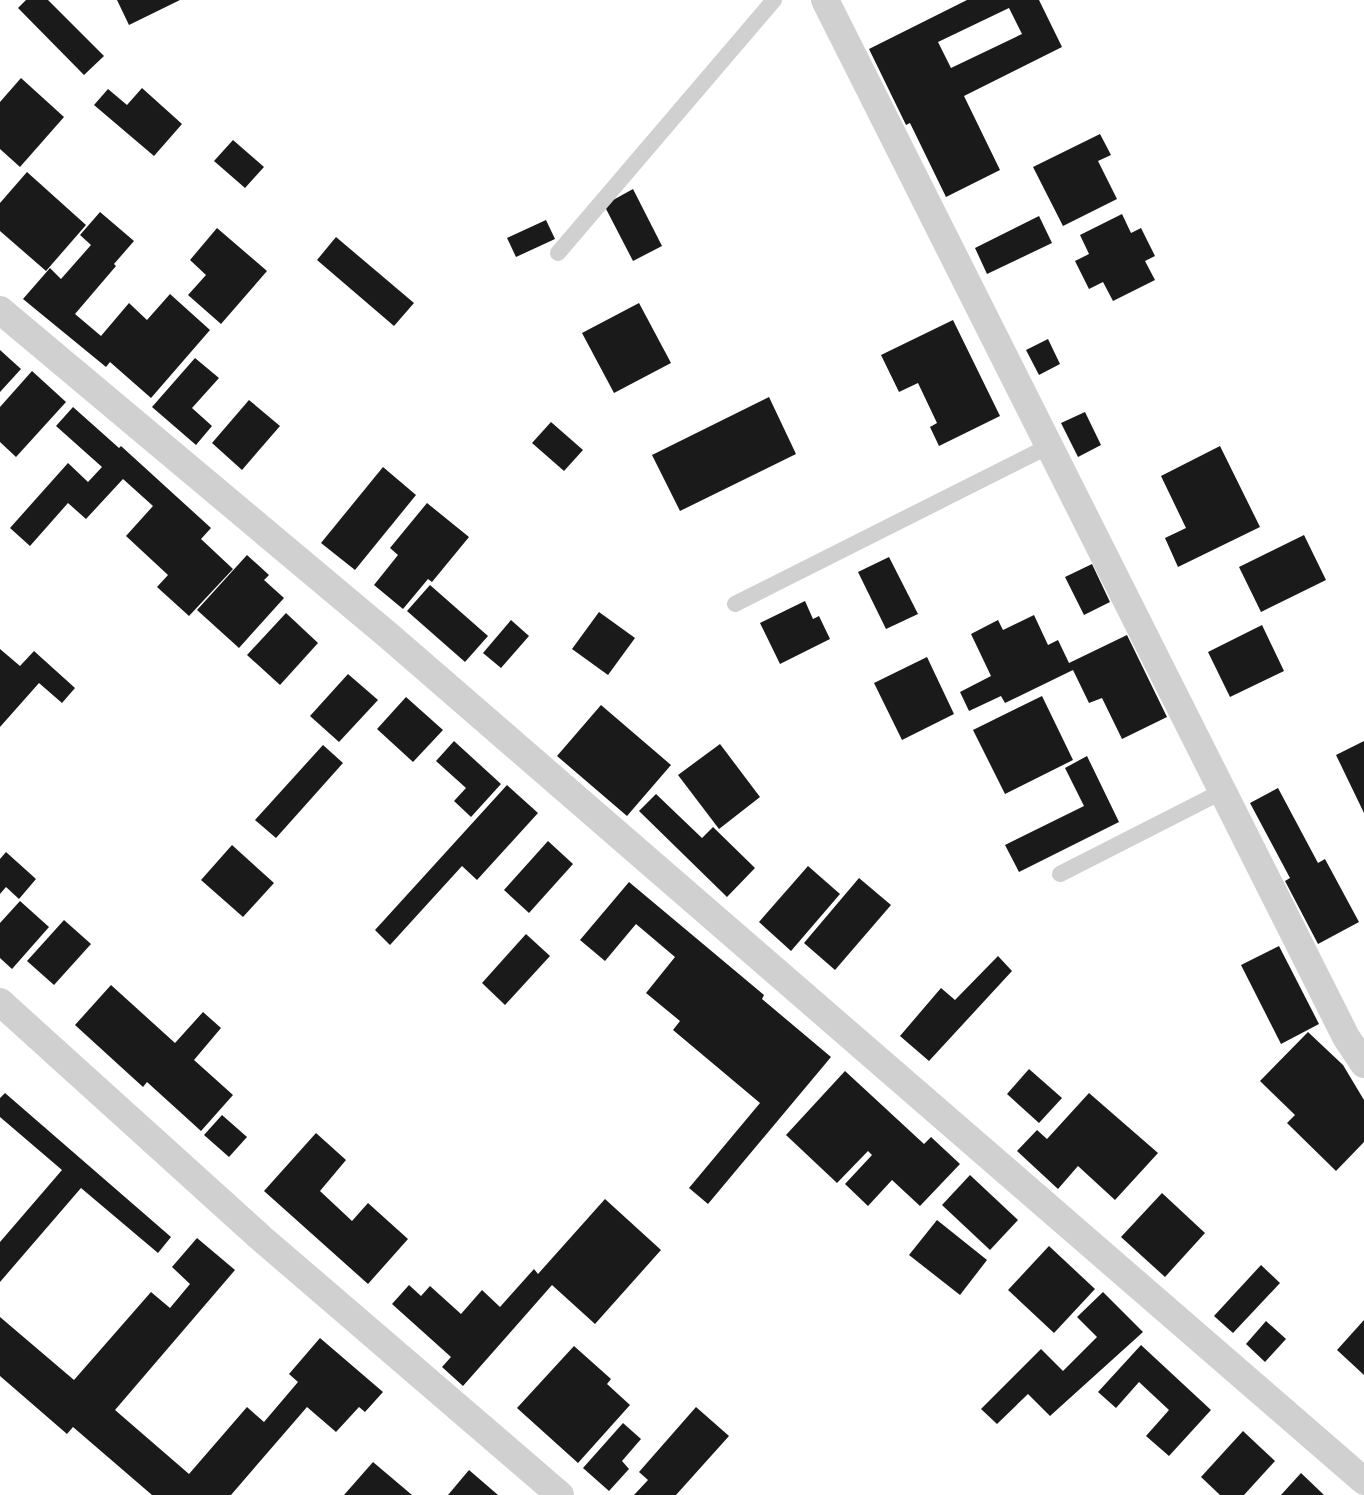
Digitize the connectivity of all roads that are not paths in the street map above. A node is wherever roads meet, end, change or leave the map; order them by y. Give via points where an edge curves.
1 (774, 0) edge
2 (825, 0) edge
3 (558, 253) dead end
4 (0, 310) edge
5 (1049, 446) junction
6 (735, 604) dead end
7 (1223, 791) junction
8 (1060, 874) dead end
9 (0, 1002) edge
10 (1364, 1064) edge
11 (1364, 1482) edge
12 (560, 1495) edge

1 - 3 lane
2 - 5 street
4 - 11 street via 389,636
5 - 6 lane
5 - 7 street
7 - 8 lane
7 - 10 street via 1346,1037
9 - 12 street via 261,1238

